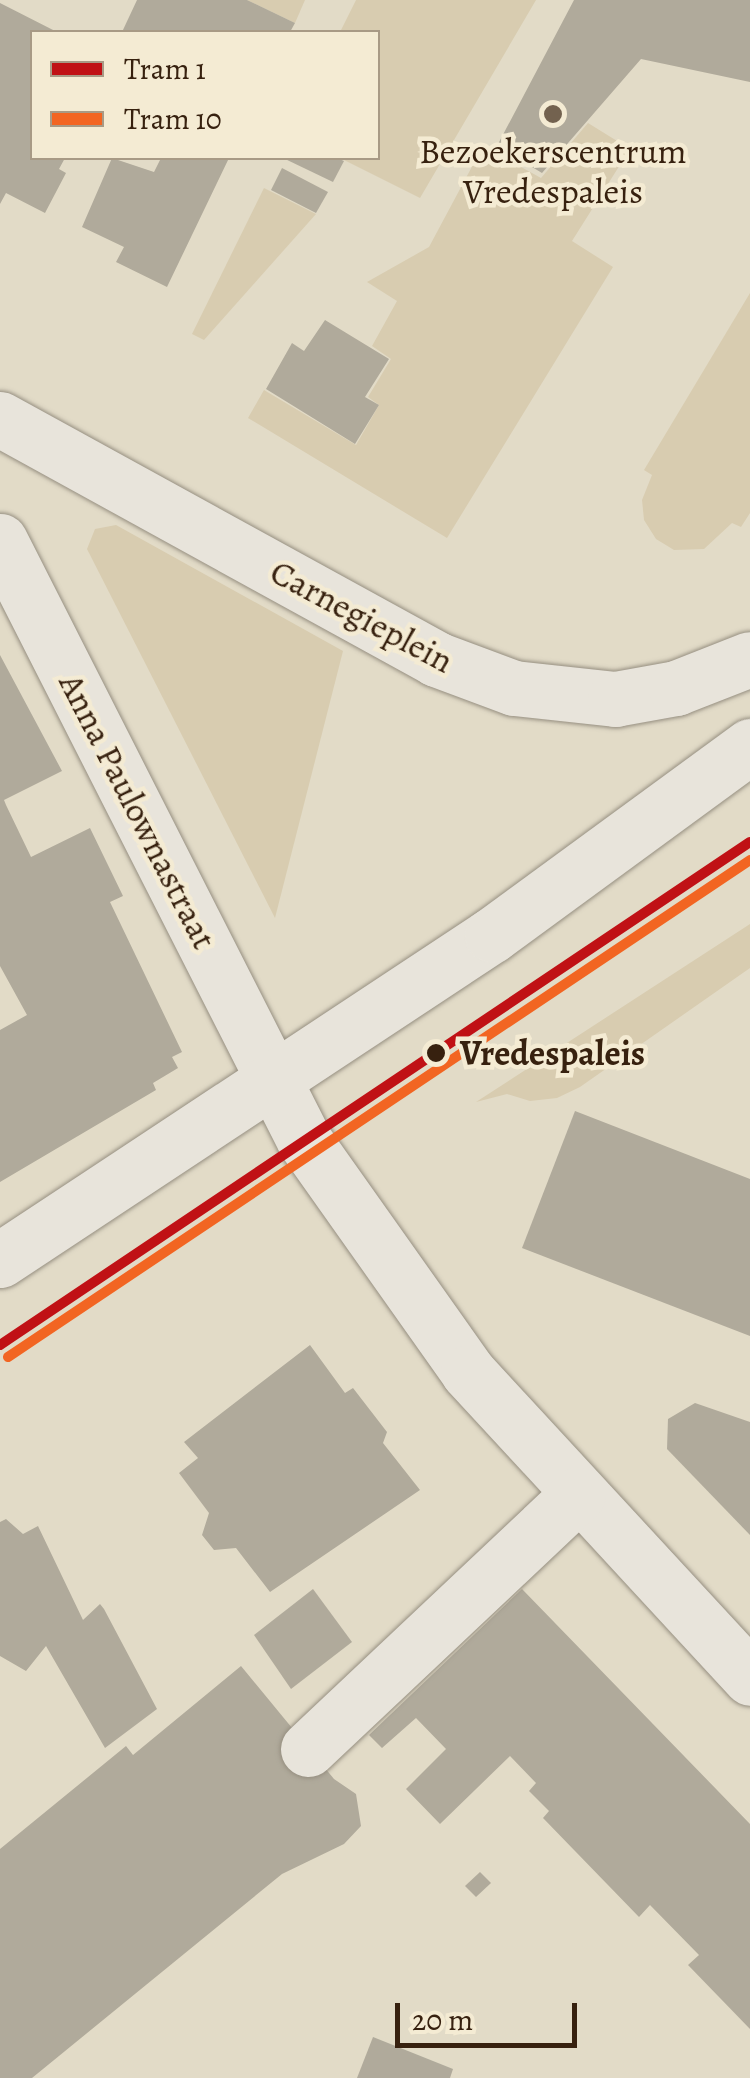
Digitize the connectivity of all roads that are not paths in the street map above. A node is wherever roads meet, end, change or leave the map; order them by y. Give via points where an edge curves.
1 (0, 419) edge
2 (0, 541) edge
3 (750, 660) edge
4 (750, 746) edge
5 (276, 1082) junction
6 (0, 1260) edge
7 (578, 1495) junction
8 (750, 1678) edge
9 (308, 1749) dead end

1 - 3 street, Carnegieplein via 436,659 514,688 615,699 676,688
2 - 5 street, Anna Paulownastraat
4 - 5 street
5 - 6 street
5 - 7 street, Anna Paulownastraat via 336,1188 468,1372
7 - 8 street, Anna Paulownastraat
7 - 9 street

